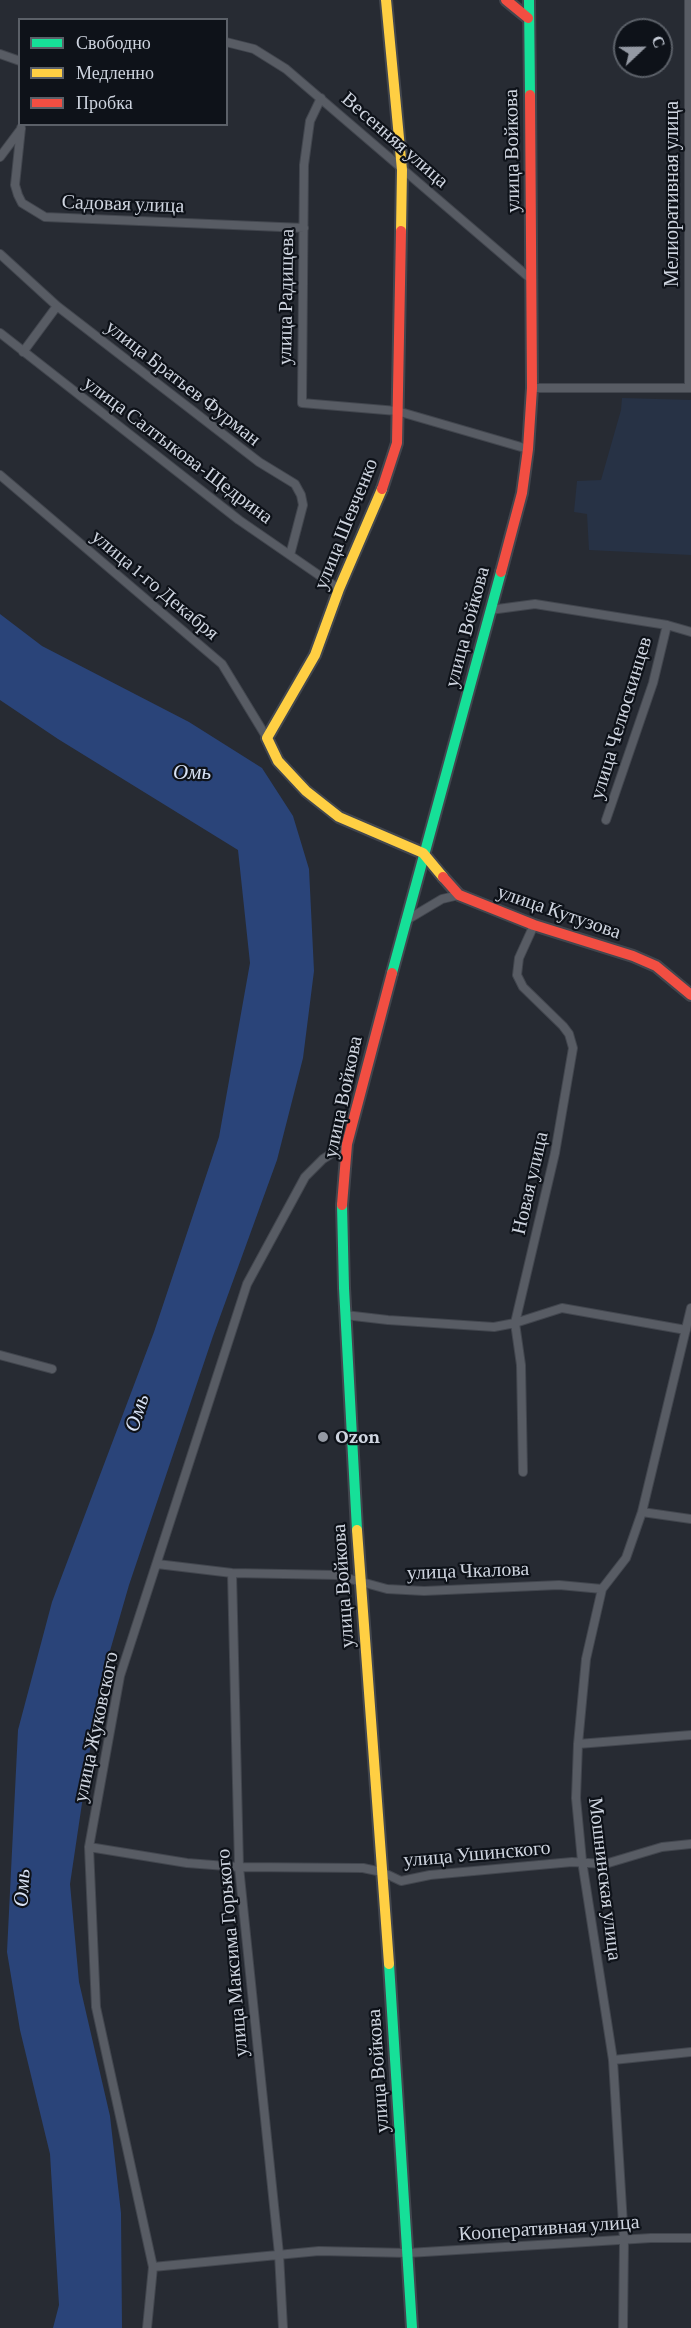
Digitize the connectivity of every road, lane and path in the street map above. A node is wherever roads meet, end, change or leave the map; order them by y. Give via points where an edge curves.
1 (386, 0) edge
2 (506, 0) edge
3 (529, 0) edge
4 (689, 0) edge
5 (528, 18) junction
6 (228, 42) edge
7 (0, 54) edge
8 (18, 60) edge
9 (321, 98) junction
10 (22, 126) edge
11 (0, 157) edge
12 (402, 170) junction
13 (304, 228) junction
14 (0, 254) edge
15 (532, 280) junction
16 (57, 306) junction
17 (0, 333) edge
18 (22, 352) junction
19 (532, 388) junction
20 (690, 388) edge
21 (398, 411) junction
22 (528, 449) junction
23 (0, 476) edge
24 (290, 555) junction
25 (339, 589) junction
26 (490, 610) junction
27 (667, 625) junction
28 (691, 632) edge
29 (267, 738) junction
30 (606, 820) dead end
31 (423, 853) junction
32 (459, 895) junction
33 (405, 921) junction
34 (534, 925) junction
35 (691, 995) edge
36 (347, 1144) junction
37 (691, 1308) edge
38 (345, 1315) junction
39 (515, 1323) junction
40 (686, 1330) junction
41 (0, 1355) edge
42 (52, 1369) dead end
43 (523, 1472) dead end
44 (642, 1512) junction
45 (691, 1519) edge
46 (157, 1564) junction
47 (232, 1573) junction
48 (361, 1580) junction
49 (602, 1589) junction
50 (691, 1736) edge
51 (578, 1744) junction
52 (691, 1844) edge
53 (89, 1847) junction
54 (582, 1861) junction
55 (239, 1867) junction
56 (382, 1872) junction
57 (691, 2052) edge
58 (614, 2060) junction
59 (691, 2238) edge
60 (624, 2241) junction
61 (408, 2253) junction
62 (279, 2254) junction
63 (153, 2267) junction
64 (147, 2328) edge
65 (283, 2328) edge
66 (412, 2328) edge
67 (623, 2328) edge

1 - 12 main road, улица Шевченко
2 - 5 main road
3 - 5 main road, улица Войкова
4 - 20 street, Мелиоративная улица
5 - 15 main road, улица Войкова
6 - 9 street, Весенняя улица via 254,49
7 - 8 street
9 - 12 street, Весенняя улица
9 - 13 street, улица Радищева via 310,122 304,165
10 - 11 street
10 - 13 street, Садовая улица via 15,185 22,203 45,217
12 - 15 street, Весенняя улица
12 - 21 main road, улица Шевченко
13 - 21 street, улица Радищева via 302,403
14 - 16 street, улица Братьев Фурман
15 - 19 main road, улица Войкова
16 - 18 street
16 - 24 street, улица Братьев Фурман via 259,462 295,484 303,504
17 - 18 street, улица Салтыкова-Щедрина
18 - 24 street, улица Салтыкова-Щедрина
19 - 20 street
19 - 22 main road, улица Войкова
21 - 22 street
21 - 25 main road, улица Шевченко via 388,476
22 - 26 main road, улица Войкова via 522,493
23 - 29 street, улица 1-го Декабря via 222,664
24 - 25 street, улица Салтыкова-Щедрина
25 - 29 main road, улица Шевченко via 315,655
26 - 27 street via 535,604
26 - 31 main road, улица Войкова
27 - 28 street
27 - 30 street, улица Челюскинцев via 653,683
29 - 31 main road via 278,761 306,791 339,817
31 - 32 main road, улица Кутузова
31 - 33 main road, улица Войкова
32 - 33 street via 441,899
32 - 34 main road, улица Кутузова
33 - 36 main road, улица Войкова
34 - 35 main road, улица Кутузова via 656,966
34 - 39 street, Новая улица via 519,958 517,975 523,987 563,1026 573,1048 555,1153
36 - 38 main road, улица Войкова via 342,1201
36 - 46 street, улица Жуковского via 323,1159 305,1177 247,1284
37 - 40 street, Мошнинская улица
38 - 39 street via 494,1327
38 - 48 main road, улица Войкова
39 - 40 street via 562,1308
39 - 43 street, Новая улица via 521,1365
40 - 44 street, Мошнинская улица
41 - 42 street
44 - 45 street
44 - 49 street, Мошнинская улица via 626,1558
46 - 47 street, улица Чкалова
46 - 53 street, улица Жуковского via 120,1676
47 - 48 street, улица Чкалова via 336,1575
47 - 55 street, улица Максима Горького
48 - 49 street, улица Чкалова via 387,1589 424,1591 559,1585
48 - 56 main road, улица Войкова
49 - 51 street, Мошнинская улица via 586,1659
50 - 51 street
51 - 54 street, Мошнинская улица via 576,1798
52 - 54 street, улица Ушинского via 662,1847 605,1864
53 - 55 street, улица Ушинского
53 - 63 street, улица Жуковского via 96,2007
54 - 56 street, улица Ушинского via 401,1881
54 - 58 street, Мошнинская улица
55 - 56 street, улица Ушинского via 363,1868
55 - 62 street, улица Максима Горького
56 - 61 main road, улица Войкова
57 - 58 street
58 - 60 street, Мошнинская улица
59 - 60 street, Кооперативная улица
60 - 61 street, Кооперативная улица
60 - 67 street, Мошнинская улица
61 - 62 street, Кооперативная улица
61 - 66 main road, улица Войкова
62 - 63 street, Кооперативная улица
62 - 65 street, улица Максима Горького
63 - 64 street, улица Жуковского

